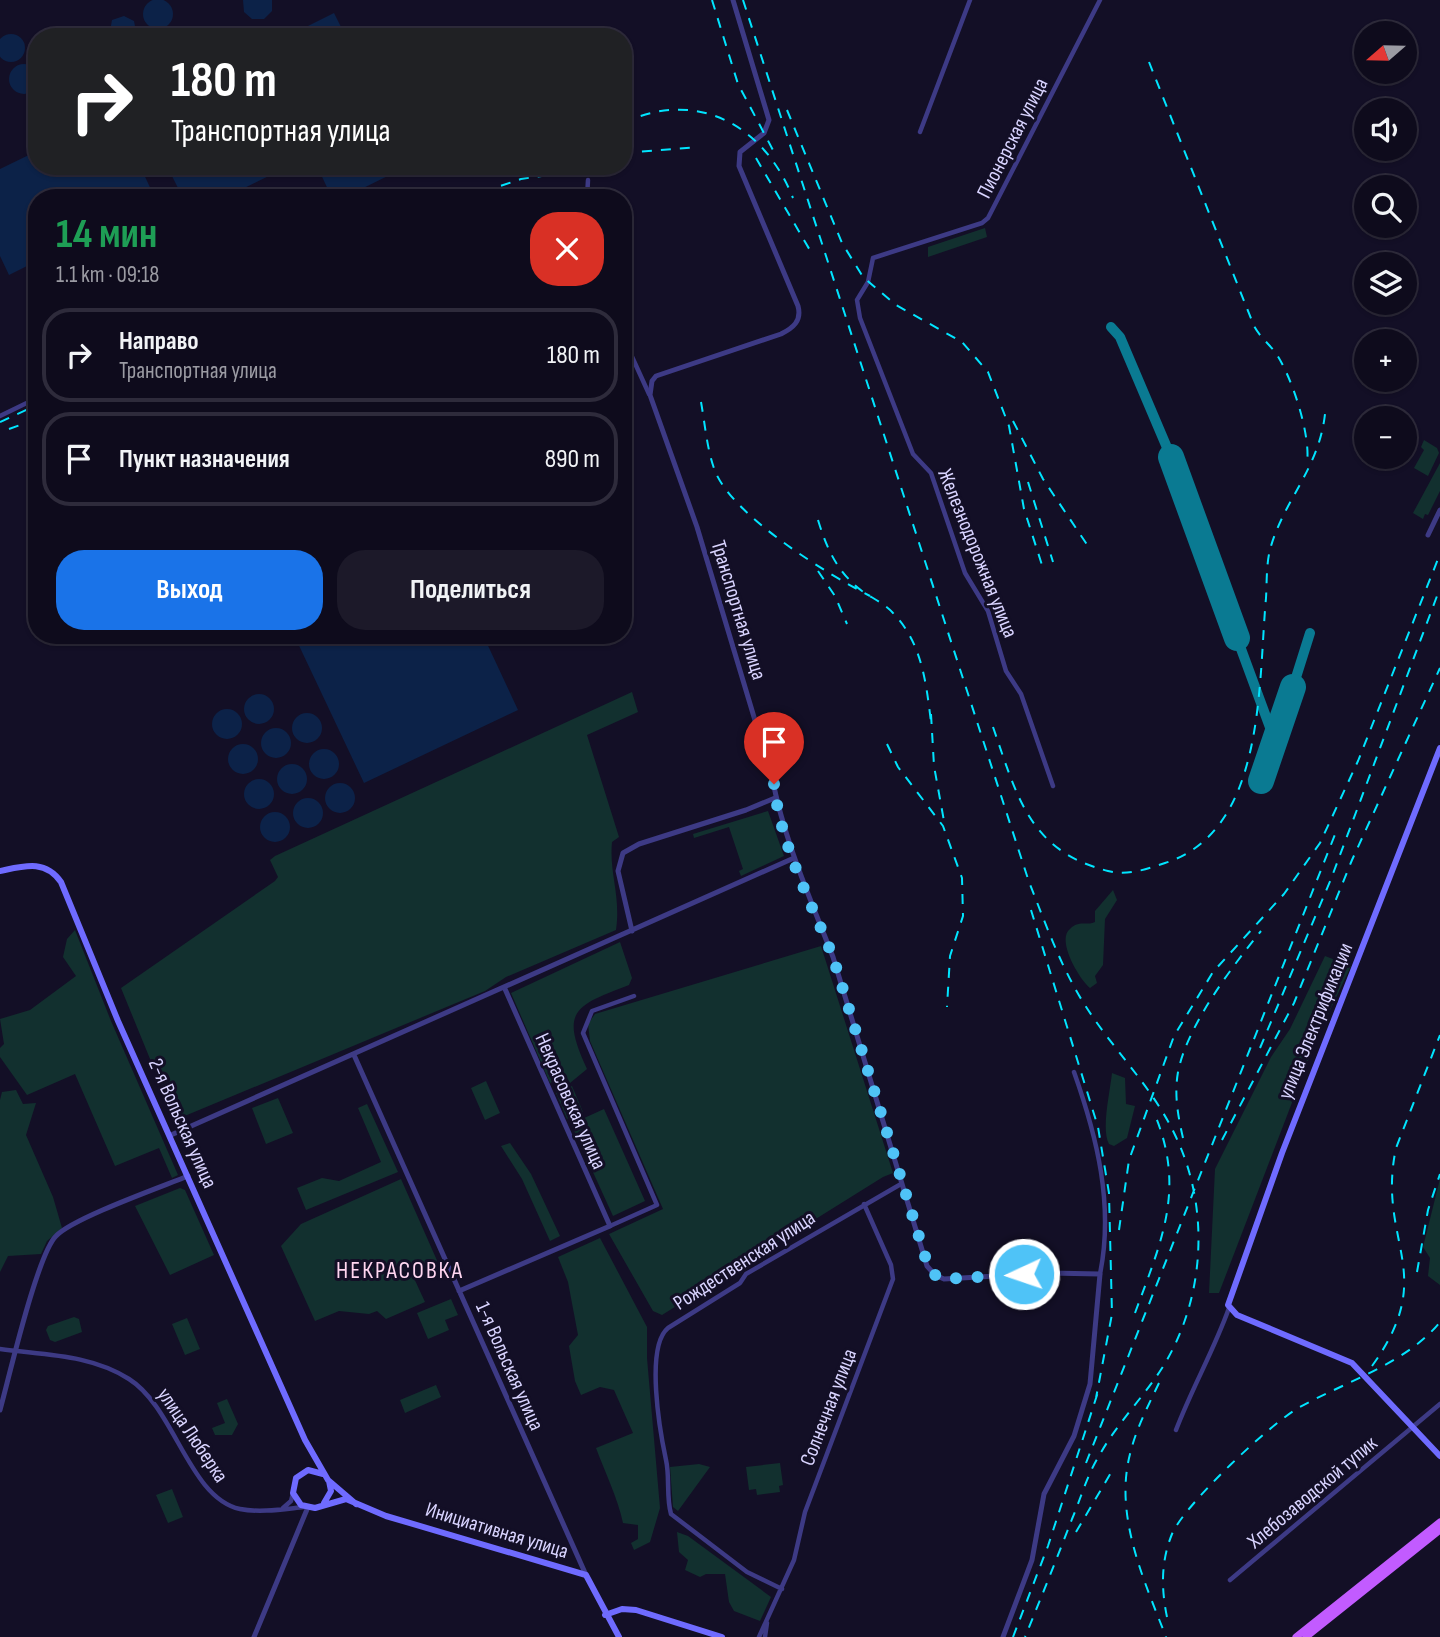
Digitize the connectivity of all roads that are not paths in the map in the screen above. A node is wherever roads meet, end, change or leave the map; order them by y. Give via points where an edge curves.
1 (733, 0) edge
2 (970, 0) edge
3 (1100, 0) edge
4 (920, 132) dead end
5 (588, 180) dead end
6 (588, 189) edge
7 (873, 258) joint
8 (632, 356) edge
9 (650, 395) junction
10 (28, 402) edge
11 (0, 416) edge
12 (1440, 510) edge
13 (1427, 535) dead end
14 (1440, 748) edge
15 (1053, 786) dead end
16 (775, 798) junction
17 (794, 858) junction
18 (0, 871) edge
19 (632, 931) junction
20 (505, 989) junction
21 (634, 996) dead end
22 (354, 1055) junction
23 (1074, 1072) dead end
24 (171, 1135) junction
25 (188, 1176) junction
26 (901, 1184) junction
27 (864, 1203) junction
28 (610, 1226) junction
29 (1100, 1274) junction
30 (459, 1291) junction
31 (1229, 1308) junction
32 (0, 1349) edge
33 (17, 1351) junction
34 (1440, 1404) edge
35 (0, 1410) edge
36 (1414, 1427) junction
37 (1175, 1430) dead end
38 (304, 1440) junction
39 (1440, 1456) edge
40 (304, 1472) junction
41 (327, 1477) junction
42 (293, 1493) junction
43 (356, 1504) junction
44 (319, 1506) junction
45 (306, 1507) junction
46 (282, 1509) junction
47 (1440, 1522) edge
48 (1440, 1530) edge
49 (586, 1575) junction
50 (1230, 1580) dead end
51 (782, 1589) junction
52 (605, 1615) junction
53 (767, 1623) junction
54 (254, 1637) edge
55 (616, 1637) edge
56 (722, 1637) edge
57 (759, 1637) edge
58 (765, 1637) edge
59 (1003, 1637) edge
60 (1296, 1637) edge
61 (1306, 1637) edge

1 - 9 street via 769,120 764,134 740,152 739,166 798,306 798,319 781,334 656,376
2 - 4 street
3 - 7 street, Пионерская улица via 986,220
5 - 6 street
7 - 15 street, Железнодорожная улица via 868,282 857,300 860,318 913,454 931,473 965,573 988,611 1006,671 1021,694
8 - 9 street
9 - 16 street, Транспортная улица via 697,527
10 - 11 street
12 - 13 street
14 - 31 main road, улица Электрификации via 1282,1153
16 - 17 street, Транспортная улица
16 - 19 street via 626,850 618,871
17 - 19 street
17 - 26 street, Транспортная улица via 833,957
18 - 24 main road, 2-я Вольская улица via 40,865 53,870 61,881
19 - 20 street
20 - 22 street
20 - 28 street, Некрасовская улица
21 - 28 street via 592,1011 583,1033 657,1205
22 - 24 street
22 - 30 street, 1-я Вольская улица
23 - 29 street via 1105,1193 1106,1234
24 - 25 main road, 2-я Вольская улица
25 - 33 street via 57,1235 48,1250
25 - 38 main road, 2-я Вольская улица
26 - 27 street, Рождественская улица
26 - 29 street, Транспортная улица via 935,1275 952,1279
27 - 51 street, Солнечная улица via 893,1279 805,1512
27 - 51 street, Рождественская улица via 746,1274 740,1283 668,1328 657,1345 662,1448 671,1514 747,1572
28 - 30 street
29 - 59 street via 1090,1384 1074,1436 1044,1494 1032,1560
30 - 49 street, 1-я Вольская улица
31 - 36 main road via 1352,1363
31 - 37 street
32 - 33 street, улица Люберка
33 - 35 street
33 - 46 street, улица Люберка via 87,1361 130,1380 160,1409 213,1494 239,1509
34 - 36 street, Хлебозаводской тупик
36 - 39 main road
36 - 50 street, Хлебозаводской тупик
38 - 40 main road, 2-я Вольская улица via 309,1461
38 - 41 main road, 2-я Вольская улица
40 - 41 main road via 317,1470
40 - 42 main road via 294,1482
41 - 43 main road, Инициативная улица
41 - 44 main road via 329,1496
42 - 45 main road
42 - 46 street
43 - 44 main road, Инициативная улица via 342,1499
43 - 49 main road, Инициативная улица
44 - 45 main road, Инициативная улица
45 - 46 street, улица Люберка
45 - 54 street
47 - 60 main road
48 - 61 main road
49 - 52 main road, Инициативная улица
51 - 53 street, Солнечная улица
52 - 55 main road, Инициативная улица
52 - 56 main road via 636,1610
53 - 57 street
53 - 58 street

